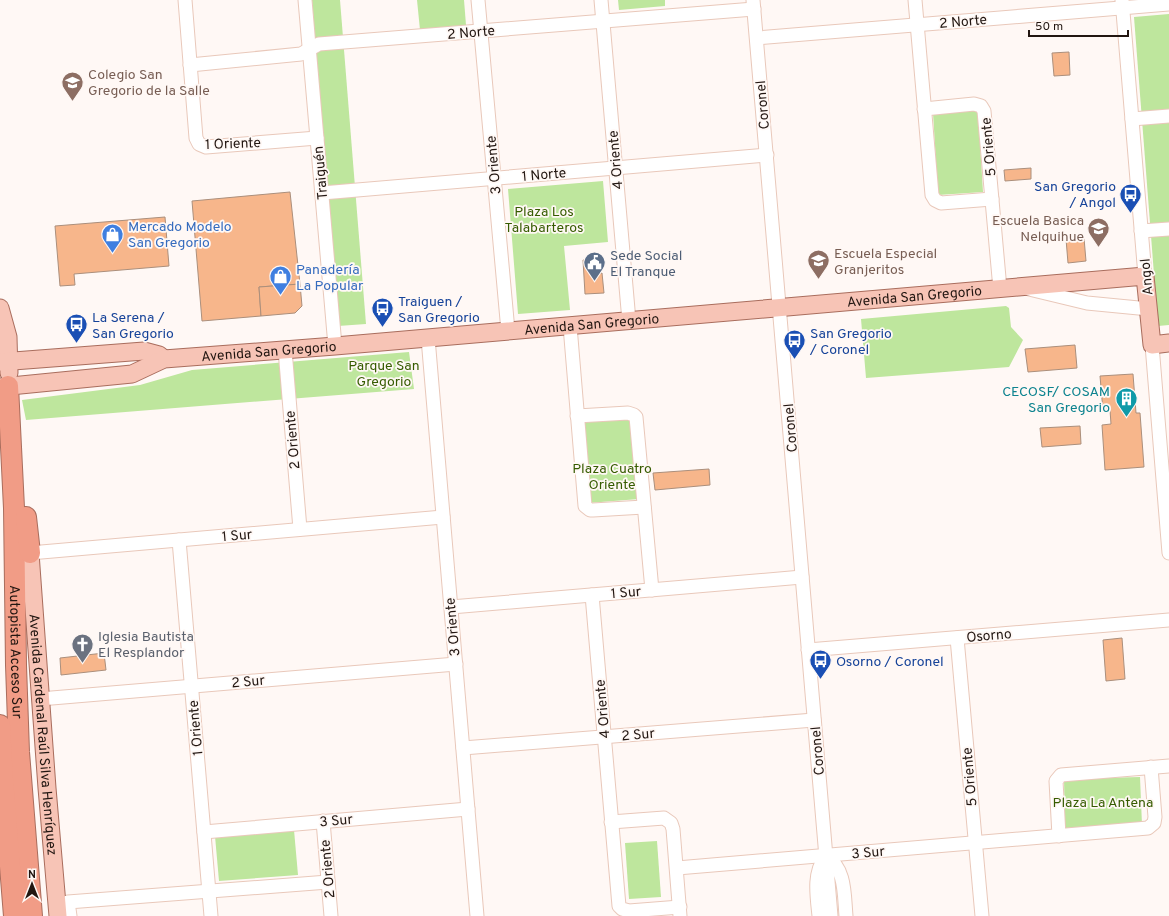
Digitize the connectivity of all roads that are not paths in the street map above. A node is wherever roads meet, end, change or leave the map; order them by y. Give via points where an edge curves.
1 (185, 0) edge
2 (306, 0) edge
3 (478, 0) edge
4 (601, 0) edge
5 (915, 0) edge
6 (754, 4) edge
7 (1122, 4) edge
8 (1169, 4) edge
9 (603, 21) junction
10 (916, 25) junction
11 (481, 31) junction
12 (757, 38) junction
13 (310, 49) junction
14 (190, 65) junction
15 (924, 109) junction
16 (1169, 116) edge
17 (1132, 119) junction
18 (317, 138) junction
19 (767, 154) junction
20 (616, 168) junction
21 (494, 178) junction
22 (322, 193) junction
23 (992, 199) junction
24 (1169, 229) edge
25 (1142, 231) junction
26 (1145, 276) junction
27 (1086, 282) junction
28 (1019, 287) junction
29 (1000, 289) junction
30 (1087, 303) junction
31 (0, 308) edge
32 (779, 308) junction
33 (1149, 309) junction
34 (629, 321) junction
35 (570, 326) junction
36 (508, 331) junction
37 (428, 338) junction
38 (1169, 343) edge
39 (1152, 345) junction
40 (335, 346) junction
41 (284, 350) junction
42 (164, 358) junction
43 (5, 362) edge
44 (4, 387) edge
45 (577, 416) junction
46 (11, 441) junction
47 (644, 507) junction
48 (443, 517) junction
49 (300, 529) junction
50 (179, 540) junction
51 (30, 553) junction
52 (1169, 553) edge
53 (802, 577) junction
54 (652, 590) junction
55 (592, 595) junction
56 (451, 607) junction
57 (1169, 620) edge
58 (957, 638) junction
59 (808, 650) junction
60 (456, 664) junction
61 (191, 686) junction
62 (40, 699) junction
63 (814, 720) junction
64 (0, 725) edge
65 (604, 737) junction
66 (463, 748) junction
67 (1169, 766) edge
68 (1151, 767) junction
69 (47, 788) junction
70 (468, 809) junction
71 (323, 821) junction
72 (611, 822) junction
73 (204, 832) junction
74 (1059, 836) junction
75 (975, 843) junction
76 (826, 856) junction
77 (677, 868) junction
78 (328, 882) junction
79 (209, 891) junction
80 (69, 909) edge
81 (680, 912) edge
82 (14, 916) edge
83 (32, 916) edge
84 (58, 916) edge
85 (211, 916) edge
86 (331, 916) edge
87 (477, 916) edge
88 (819, 916) edge
89 (831, 916) edge
90 (846, 916) edge
91 (982, 916) edge

1 - 14 street, 1 Oriente
2 - 13 street, Traiguén
3 - 11 street, 3 Oriente
4 - 9 street, 4 Oriente
5 - 10 street
6 - 9 street, 2 Norte
6 - 12 street, Coronel
7 - 8 street, 2 Norte
7 - 10 street, 2 Norte
7 - 17 street, Angol
9 - 11 street, 2 Norte
9 - 20 street, 4 Oriente
10 - 12 street, 2 Norte
10 - 15 street
11 - 13 street, 2 Norte via 319,44
11 - 21 street, 3 Oriente
12 - 19 street, Coronel
13 - 14 street, 2 Norte via 301,54
13 - 18 street, Traiguén
14 - 18 street, 1 Oriente via 196,138 202,146
15 - 23 street via 933,198 941,203
15 - 23 street, 5 Oriente via 974,104 983,108
16 - 17 street
17 - 25 street, Angol
18 - 22 street, Traiguén
19 - 20 street, 1 Norte
19 - 32 street, Coronel
20 - 21 street, 1 Norte
20 - 34 street, 4 Oriente
21 - 22 street, 1 Norte
21 - 36 street, 3 Oriente
22 - 40 street, Traiguén
23 - 29 street, 5 Oriente
24 - 25 street
25 - 26 street, Angol
26 - 27 main road, Avenida San Gregorio
26 - 33 main road, Angol
27 - 28 main road, Avenida San Gregorio
27 - 30 street
28 - 29 main road, Avenida San Gregorio
28 - 30 street, Avenida San Gregorio
29 - 32 main road, Avenida San Gregorio
30 - 33 street, Avenida San Gregorio
31 - 43 main road via 8,337
32 - 34 main road, Avenida San Gregorio
32 - 53 street, Coronel
33 - 39 main road, Angol
34 - 35 main road, Avenida San Gregorio
35 - 36 main road, Avenida San Gregorio
35 - 45 street
36 - 37 main road, Avenida San Gregorio
37 - 40 main road, Avenida San Gregorio
37 - 48 street, 3 Oriente
38 - 39 main road
39 - 52 street, Angol
40 - 41 main road, Avenida San Gregorio
41 - 42 main road, Avenida San Gregorio
41 - 49 street, 2 Oriente
42 - 43 main road, Avenida San Gregorio via 144,351
42 - 44 main road, Avenida San Gregorio via 132,374
43 - 44 main road
44 - 46 highway, Autopista Acceso Sur
45 - 47 street via 585,506 593,510
45 - 47 street via 628,412 634,414 637,421
46 - 51 highway
46 - 83 highway, Autopista Acceso Sur via 19,752
47 - 54 street
48 - 49 street, 1 Sur
48 - 56 street, 3 Oriente
49 - 50 street, 1 Sur
50 - 51 street, 1 Sur
50 - 61 street, 1 Oriente
51 - 62 main road, Avenida Cardenal Raúl Silva Henríquez
53 - 54 street, 1 Sur
53 - 59 street, Coronel
54 - 55 street, 1 Sur
55 - 56 street, 1 Sur
55 - 65 street, 4 Oriente
56 - 60 street, 3 Oriente
57 - 58 street, Osorno
58 - 59 street, Osorno
58 - 75 street, 5 Oriente
59 - 63 street, Coronel
60 - 61 street, 2 Sur
60 - 66 street, 3 Oriente
61 - 62 street, 2 Sur
61 - 73 street, 1 Oriente
62 - 69 main road, Avenida Cardenal Raúl Silva Henríquez
63 - 65 street, 2 Sur
63 - 76 street, Coronel
64 - 82 highway, Autopista Acceso Sur
65 - 66 street, 2 Sur
65 - 72 street, 4 Oriente
66 - 70 street, 3 Oriente
67 - 68 street
68 - 74 street via 1065,774 1058,777 1056,785
68 - 74 street, 3 Sur via 1155,817 1152,826 1144,829
69 - 80 main road via 62,852
69 - 84 main road, Avenida Cardenal Raúl Silva Henríquez
70 - 71 street, 3 Sur
70 - 87 street, 3 Oriente
71 - 73 street, 3 Sur
71 - 78 street, 2 Oriente
72 - 77 street, 4 Oriente via 659,818 671,822
72 - 81 street, 4 Oriente via 618,902 622,909
73 - 79 street, 1 Oriente
74 - 75 street, 3 Sur
75 - 76 street, 3 Sur
75 - 91 street, 5 Oriente
76 - 77 street, 3 Sur
76 - 88 street, Coronel via 820,866 817,880
76 - 89 street, Coronel
76 - 90 street via 834,862 841,873
77 - 81 street, 4 Oriente
78 - 79 street
78 - 86 street, 2 Oriente
79 - 80 street
79 - 85 street, 1 Oriente

